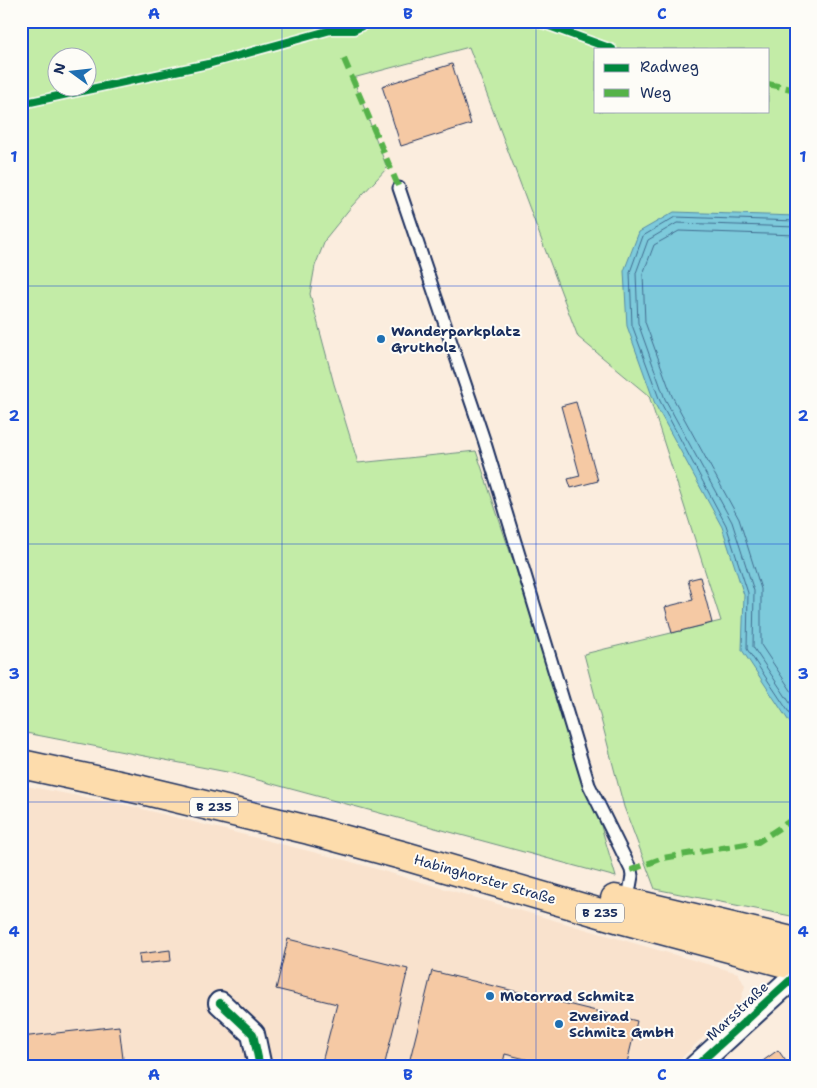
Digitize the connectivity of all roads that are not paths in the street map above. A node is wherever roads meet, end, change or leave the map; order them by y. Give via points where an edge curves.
1 (399, 188) dead end
2 (21, 764) edge
3 (626, 911) junction
4 (796, 942) edge
5 (796, 966) edge
6 (796, 975) edge
7 (220, 1003) dead end
8 (260, 1067) edge
9 (695, 1067) edge

1 - 3 lane via 484,440 589,784 631,870
2 - 3 main road, Habinghorster Straße / B 235 via 290,825
3 - 4 main road, Habinghorster Straße / B 235
3 - 5 main road, Habinghorster Straße / B 235
6 - 9 street, Marsstraße
7 - 8 street via 253,1034

